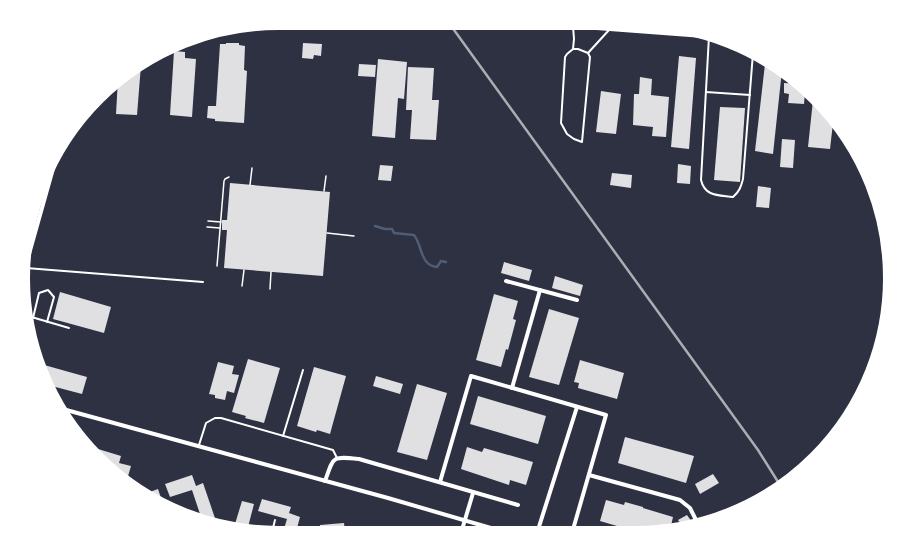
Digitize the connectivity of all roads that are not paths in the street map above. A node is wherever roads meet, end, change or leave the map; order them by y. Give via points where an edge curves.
1 (573, 29) edge
2 (609, 29) edge
3 (709, 40) edge
4 (573, 49) junction
5 (588, 53) junction
6 (753, 59) edge
7 (706, 92) junction
8 (750, 95) junction
9 (51, 177) edge
10 (38, 224) joint
11 (32, 240) edge
12 (30, 267) edge
13 (506, 281) dead end
14 (203, 282) dead end
15 (540, 290) junction
16 (577, 300) dead end
17 (33, 318) joint
18 (47, 322) junction
19 (69, 328) dead end
20 (303, 370) dead end
21 (512, 388) junction
22 (577, 406) junction
23 (67, 410) edge
24 (283, 436) junction
25 (198, 447) junction
26 (337, 458) junction
27 (589, 475) junction
28 (325, 481) junction
29 (440, 482) junction
30 (473, 493) junction
31 (518, 505) dead end
32 (275, 520) dead end
33 (696, 520) edge
34 (465, 521) junction
35 (273, 527) edge
36 (463, 527) edge
37 (486, 527) edge
38 (539, 527) edge
39 (574, 527) edge

1 - 4 lane
2 - 5 lane
3 - 7 lane
4 - 5 lane
4 - 5 lane via 565,58 561,123 567,134 582,142 590,57
6 - 8 lane
7 - 8 lane
7 - 8 lane via 701,180 703,188 709,193 733,196 738,193 743,178
9 - 10 street
10 - 11 street
12 - 14 lane
13 - 15 street
15 - 16 street
15 - 21 street
17 - 18 lane
17 - 18 lane via 39,293 48,290 54,297
18 - 19 lane
20 - 24 lane
21 - 22 street
21 - 29 street via 471,376
22 - 27 street via 606,415
22 - 38 street
23 - 25 street
24 - 25 lane via 215,418 204,426
24 - 26 lane via 333,450
25 - 28 street
26 - 28 street via 331,462
26 - 29 street via 360,459
27 - 33 street via 680,500 690,508
27 - 39 street
28 - 34 street
29 - 30 street
30 - 31 street
30 - 34 street
32 - 35 lane
34 - 36 street
34 - 37 street

